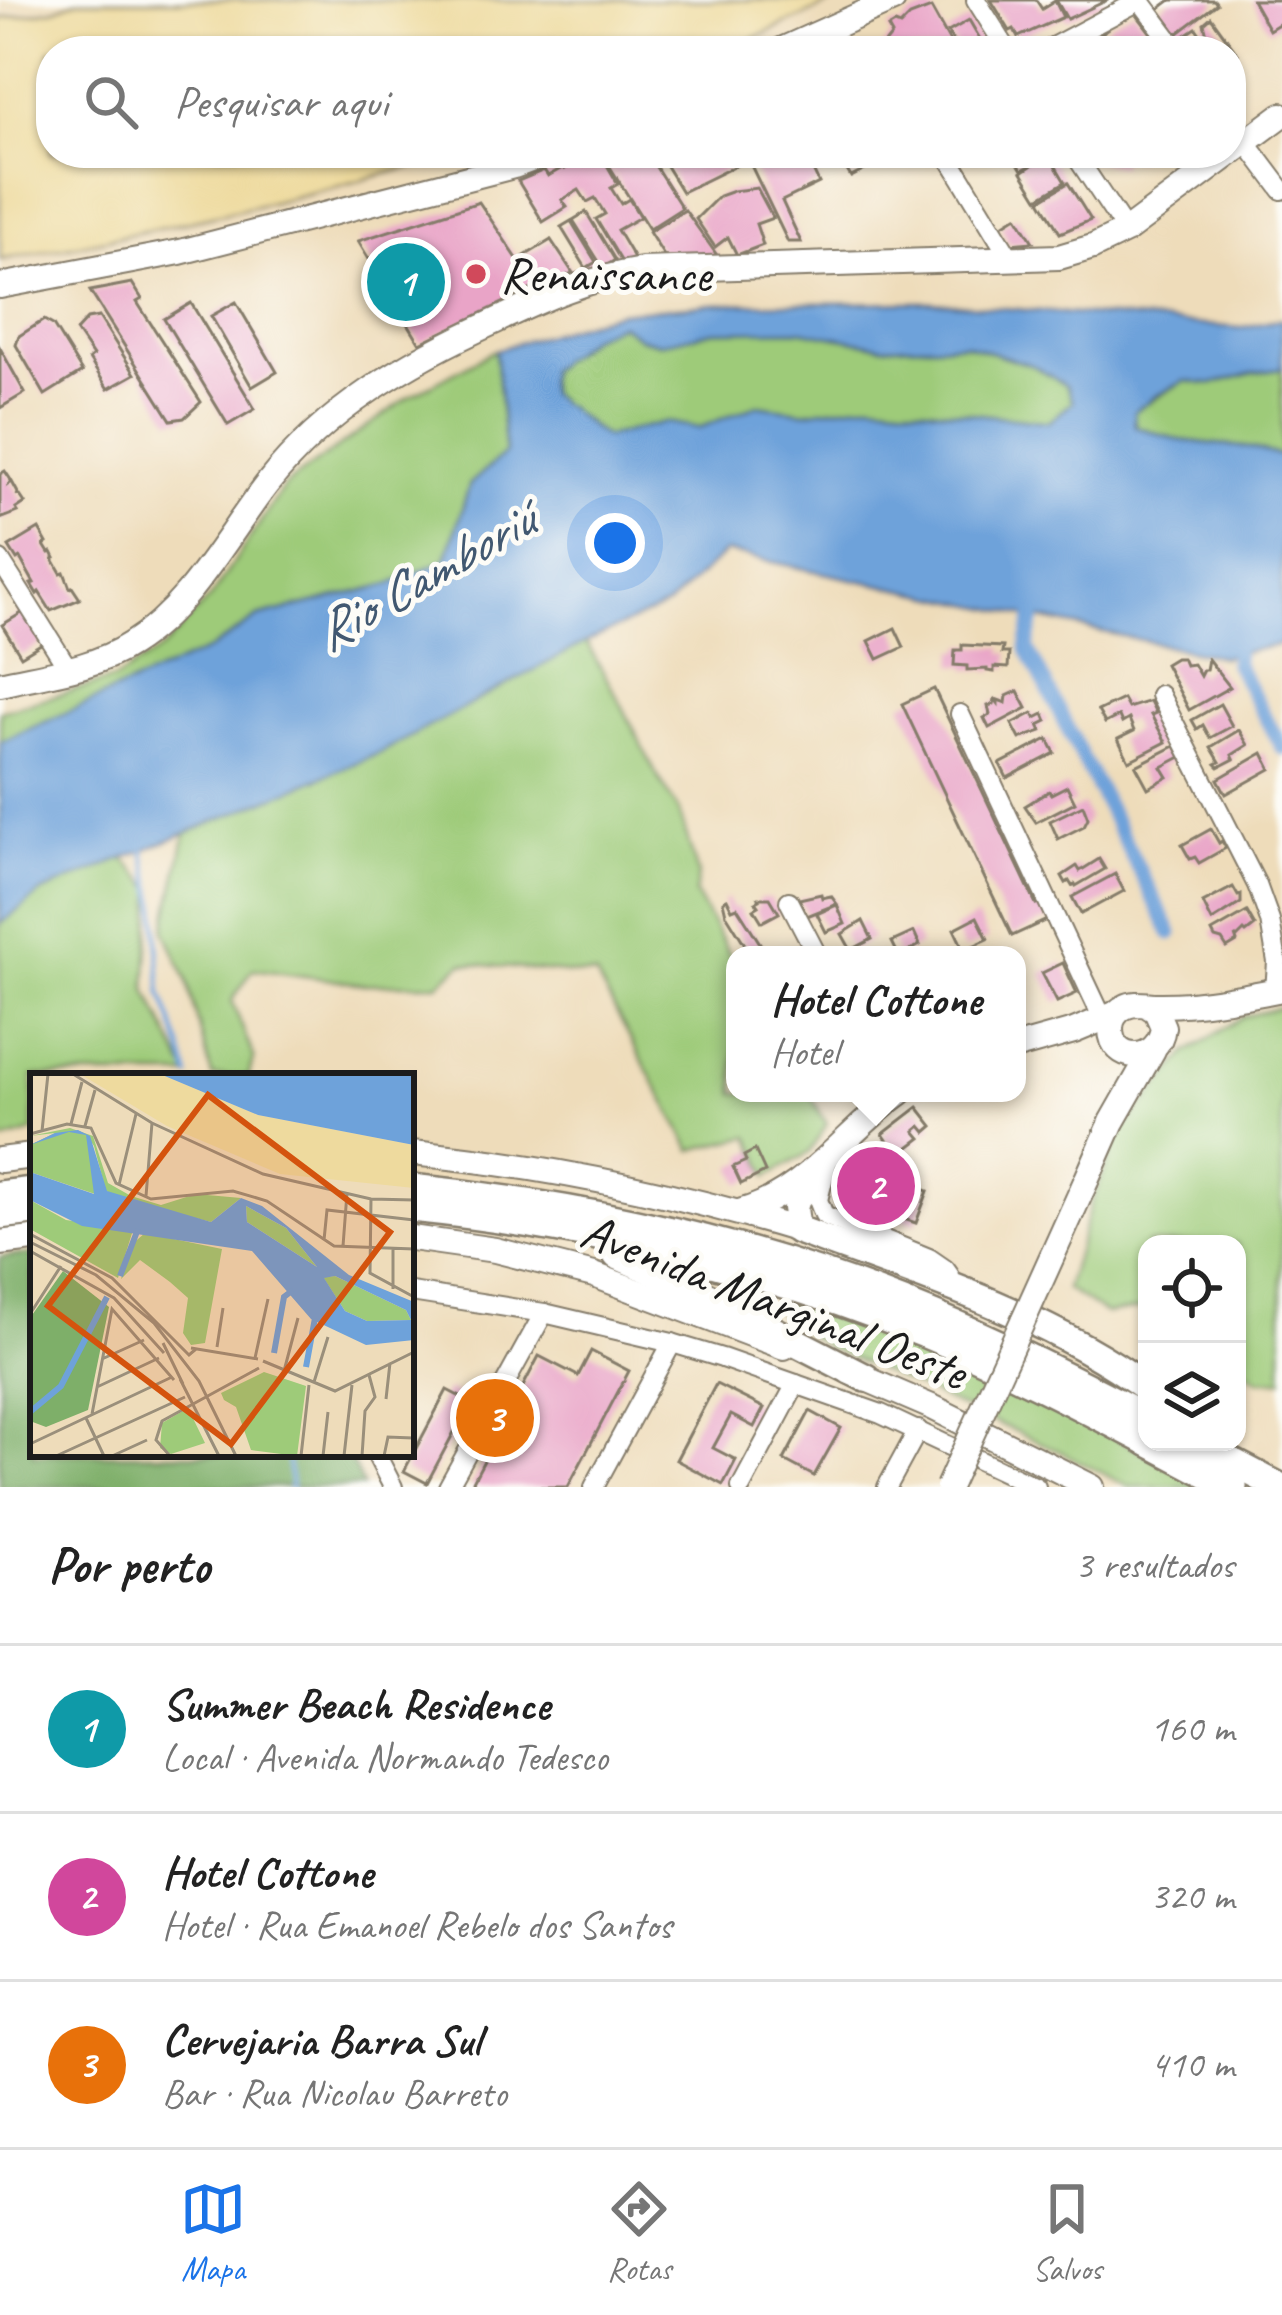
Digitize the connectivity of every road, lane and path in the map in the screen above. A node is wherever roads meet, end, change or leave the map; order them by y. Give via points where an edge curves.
1 (892, 0) edge
2 (976, 0) edge
3 (1140, 0) edge
4 (812, 36) edge
5 (999, 36) edge
6 (1074, 36) edge
7 (1167, 36) edge
8 (1282, 115) edge
9 (1246, 129) edge
10 (1246, 141) edge
11 (504, 168) edge
12 (955, 168) edge
13 (1084, 168) edge
14 (1198, 168) edge
15 (1282, 190) edge
16 (1126, 232) junction
17 (1012, 261) junction
18 (0, 286) edge
19 (0, 560) edge
20 (68, 668) junction
21 (0, 684) edge
22 (1160, 695) dead end
23 (960, 714) dead end
24 (789, 901) dead end
25 (812, 946) edge
26 (1279, 962) edge
27 (1279, 990) edge
28 (1230, 999) junction
29 (1148, 1006) junction
30 (1110, 1016) junction
31 (1028, 1044) edge
32 (1156, 1047) junction
33 (1122, 1050) junction
34 (886, 1102) edge
35 (1112, 1122) junction
36 (414, 1153) edge
37 (830, 1153) junction
38 (30, 1156) edge
39 (0, 1160) edge
40 (805, 1177) junction
41 (414, 1188) edge
42 (30, 1191) edge
43 (0, 1195) edge
44 (414, 1208) edge
45 (30, 1211) edge
46 (738, 1212) junction
47 (0, 1215) edge
48 (546, 1227) junction
49 (798, 1230) junction
50 (414, 1238) edge
51 (30, 1239) edge
52 (0, 1243) edge
53 (948, 1287) junction
54 (414, 1292) edge
55 (544, 1312) junction
56 (672, 1343) junction
57 (866, 1378) junction
58 (1138, 1382) edge
59 (796, 1384) junction
60 (1138, 1413) edge
61 (918, 1430) junction
62 (1138, 1437) edge
63 (1165, 1451) edge
64 (1211, 1451) edge
65 (1229, 1451) edge
66 (378, 1457) edge
67 (1272, 1483) edge
68 (393, 1487) edge
69 (448, 1487) edge
70 (594, 1487) edge
71 (741, 1487) edge
72 (887, 1487) edge
73 (948, 1487) edge
74 (1036, 1487) edge
75 (1092, 1487) edge
76 (1233, 1487) edge

1 - 4 main road
2 - 5 street
3 - 6 street
3 - 7 street
8 - 9 main road
10 - 15 street
11 - 18 main road via 180,252
12 - 17 street
13 - 16 street
14 - 16 main road
16 - 17 main road via 1060,257
17 - 20 main road via 642,270 543,298 407,365 333,417 287,460 152,628 113,654
19 - 20 street
20 - 21 main road
22 - 26 street via 1257,885
23 - 30 street
24 - 25 street
26 - 27 street
27 - 28 main road
28 - 29 main road
28 - 32 main road
29 - 30 main road via 1132,1004
29 - 32 main road via 1163,1028
30 - 31 main road
30 - 33 main road
31 - 33 main road
32 - 33 main road via 1139,1056
32 - 35 main road
33 - 35 main road
34 - 37 main road
35 - 73 main road, bridge
36 - 46 main road via 569,1173
37 - 40 main road
37 - 53 street via 818,1200 824,1215 929,1258 950,1276
38 - 39 main road
40 - 46 main road
40 - 49 main road
41 - 60 highway via 586,1213 799,1267 930,1313
42 - 43 highway
44 - 48 highway
45 - 47 highway
46 - 49 main road
48 - 57 highway via 649,1268
48 - 62 highway via 730,1268 877,1316
49 - 53 highway
50 - 57 main road, Avenida Marginal Oeste via 594,1275
51 - 52 main road
53 - 58 highway via 1088,1350
54 - 55 street
55 - 56 street
55 - 69 street
56 - 59 street
56 - 70 street
57 - 75 main road, Avenida Marginal Oeste
59 - 61 street
59 - 71 street
61 - 72 street
61 - 74 street
63 - 76 highway
64 - 67 highway
65 - 67 highway
66 - 68 street

